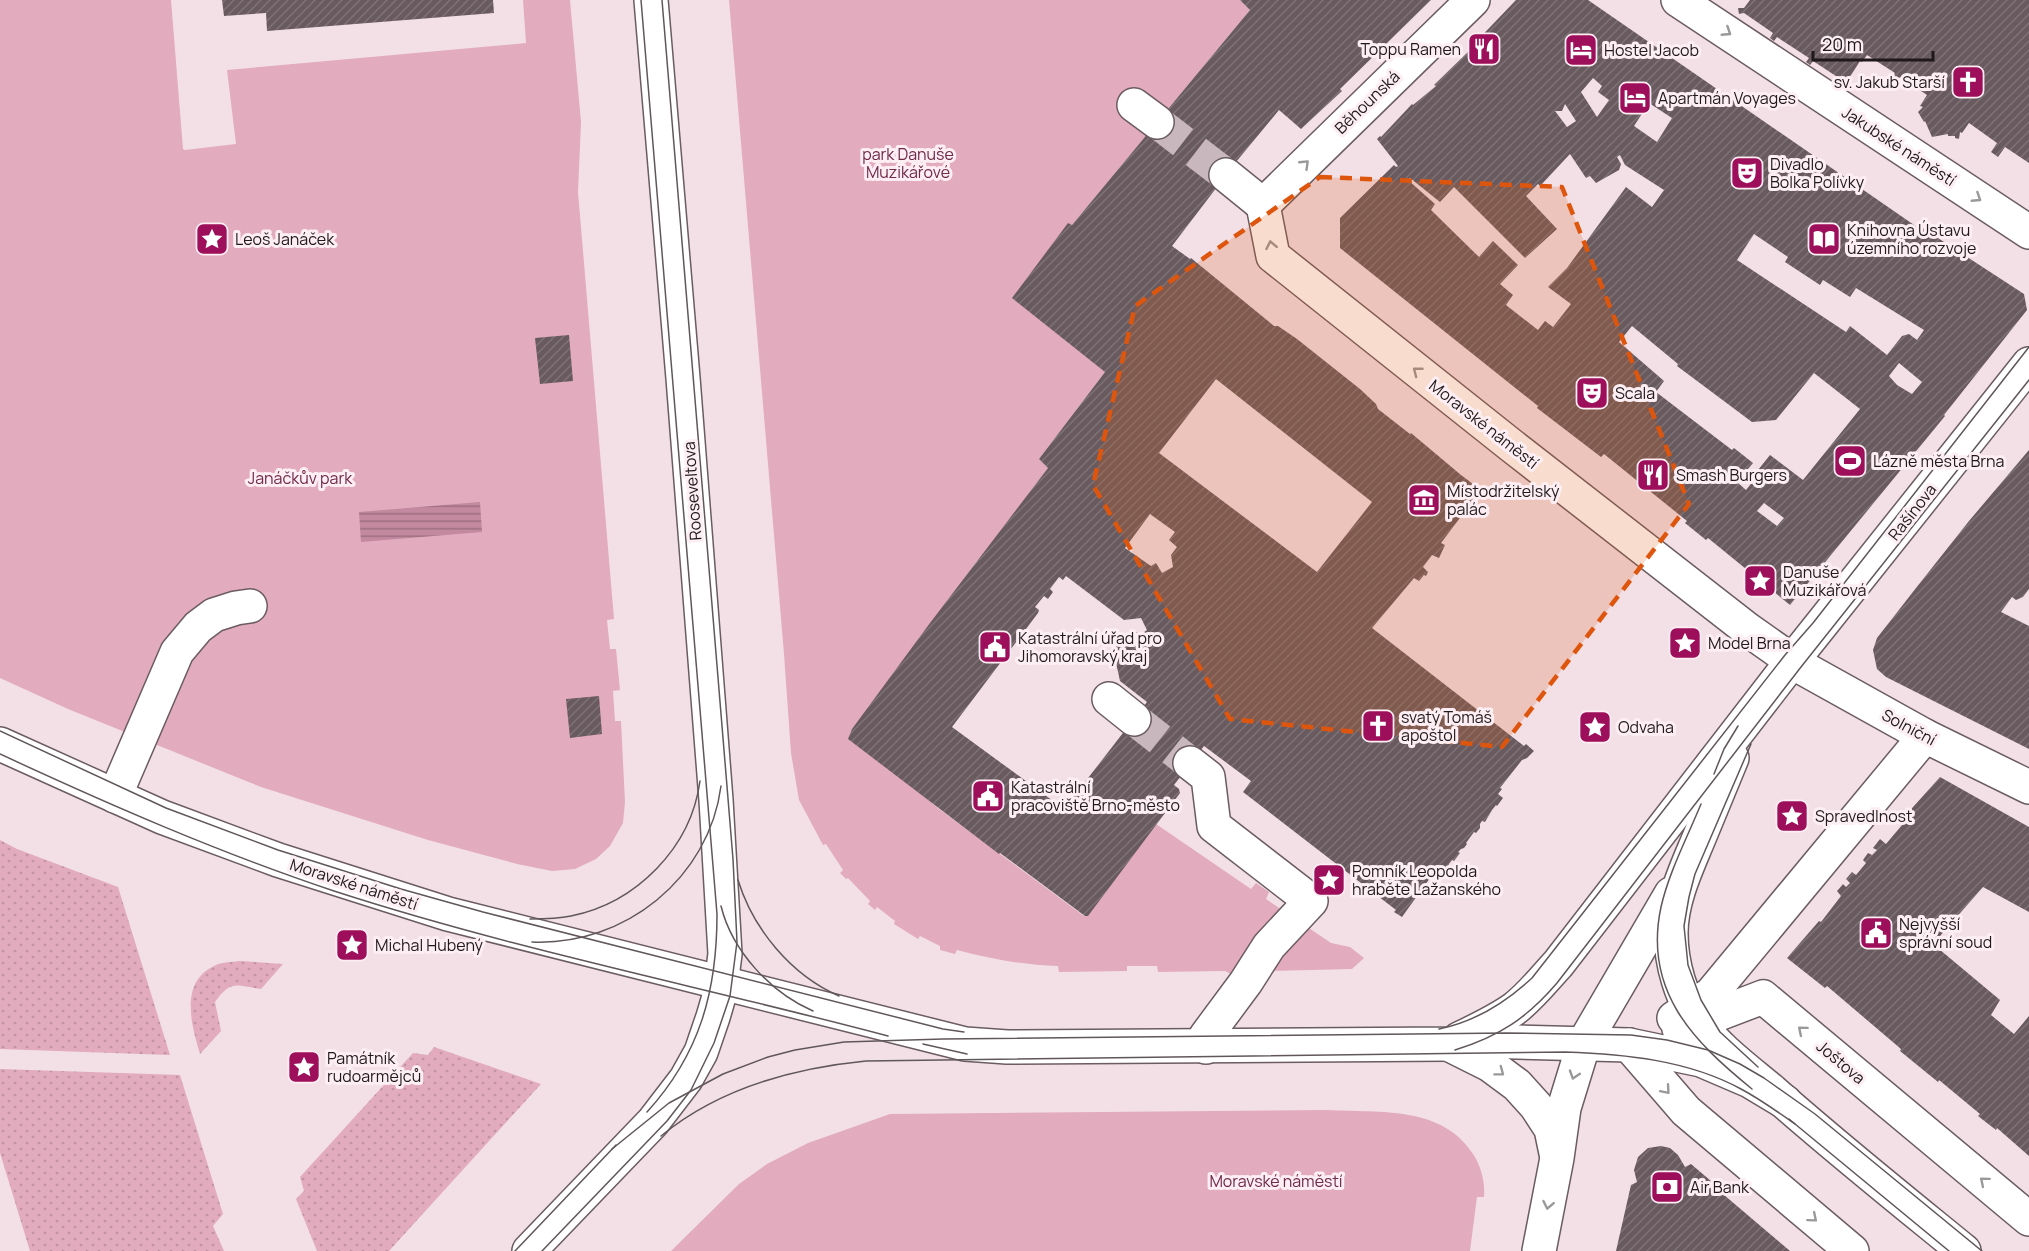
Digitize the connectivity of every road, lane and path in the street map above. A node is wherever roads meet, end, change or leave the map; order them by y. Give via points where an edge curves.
1 (651, 0) edge
2 (1473, 0) edge
3 (1678, 0) edge
4 (1226, 175) tunnel mouth
5 (1263, 205) junction
6 (2029, 232) edge
7 (2029, 363) edge
8 (250, 606) dead end
9 (1793, 660) junction
10 (1769, 692) junction
11 (1925, 736) junction
12 (0, 744) edge
13 (1190, 763) tunnel mouth
14 (2029, 787) edge
15 (115, 796) junction
16 (1684, 875) junction
17 (722, 982) junction
18 (1694, 1015) junction
19 (1584, 1042) junction
20 (1449, 1044) junction
21 (1629, 1045) junction
22 (1206, 1047) junction
23 (1726, 1051) joint
24 (1785, 1102) junction
25 (1557, 1158) junction
26 (2029, 1219) edge
27 (529, 1251) edge
28 (1539, 1251) edge
29 (1852, 1251) edge
30 (1964, 1251) edge

1 - 17 street, Rooseveltova via 726,938
5 -> 2 street, Běhounská
3 -> 6 street, Jakubské náměstí
4 - 5 street
9 -> 5 street, Moravské náměstí via 1747,629 1273,256
7 - 9 street, Rašínova
8 - 15 street via 214,615 177,652
9 - 10 street, Moravské náměstí
9 - 11 street, Solniční
10 - 16 street, Moravské náměstí via 1732,759
10 - 20 street, Moravské náměstí via 1558,964 1500,1018
11 - 14 street, Solniční
11 - 18 street
12 - 15 street, Moravské náměstí
13 - 22 street via 1208,777 1214,826 1311,901 1269,946 1206,1036
15 - 17 street, Moravské náměstí via 278,860 448,914
16 - 18 street, Moravské náměstí via 1671,931 1676,971
16 - 19 street, Moravské náměstí
17 - 22 street, Moravské náměstí via 983,1046
17 - 27 street via 700,1052 669,1103
18 - 21 street, Joštova via 1657,1038
18 - 23 street, Moravské náměstí
26 -> 18 street, Joštova via 1763,997
19 - 20 street, Moravské náměstí
19 - 21 street, Joštova
19 -> 25 street, Moravské náměstí via 1564,1108
20 - 22 street, Moravské náměstí
20 -> 25 street, Moravské náměstí via 1490,1065 1517,1085 1551,1129
21 - 24 street, Joštova via 1701,1060 1750,1081
21 -> 29 street via 1686,1111
23 - 24 street, Joštova
24 - 30 street, Joštova
25 -> 28 street, Moravské náměstí

